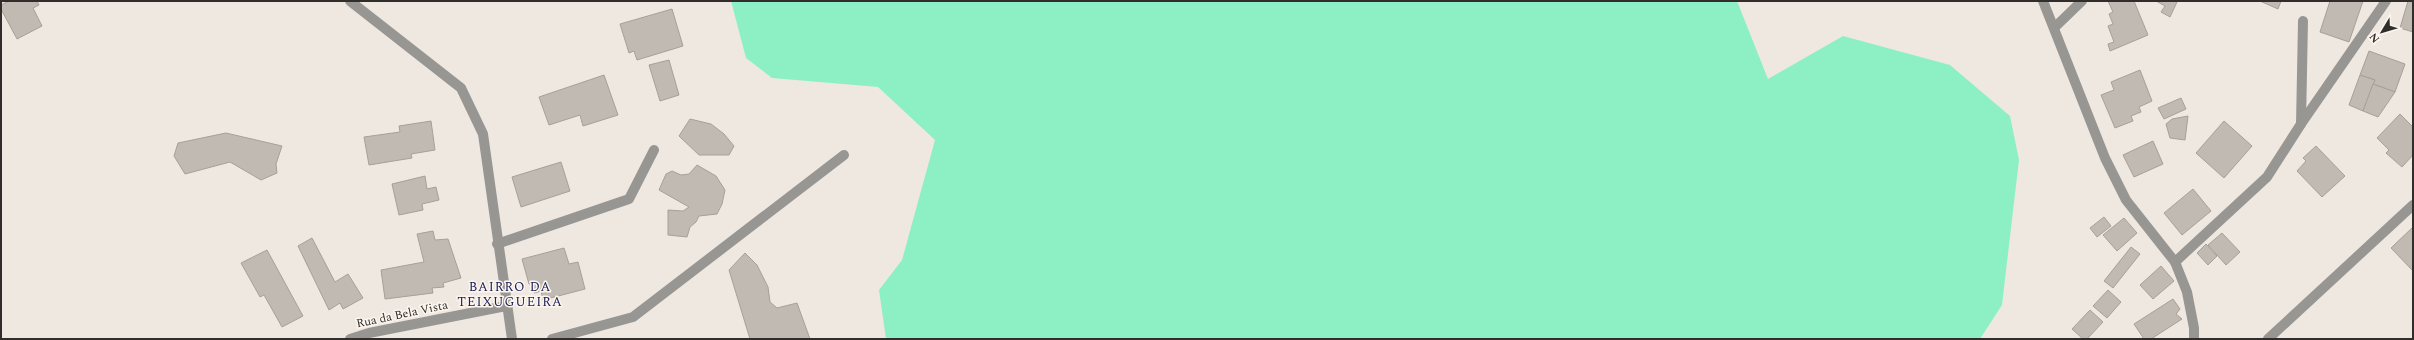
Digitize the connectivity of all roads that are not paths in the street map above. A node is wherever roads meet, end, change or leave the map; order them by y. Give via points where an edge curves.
1 (350, 1) edge
2 (2043, 1) edge
3 (2082, 1) edge
4 (2386, 1) edge
5 (2303, 22) dead end
6 (2055, 27) junction
7 (2301, 124) junction
8 (654, 150) dead end
9 (844, 155) dead end
10 (2413, 205) edge
11 (497, 244) junction
12 (2175, 262) junction
13 (506, 306) junction
14 (350, 339) edge
15 (512, 339) edge
16 (552, 339) edge
17 (2194, 339) edge
18 (2268, 339) edge

1 - 11 street via 461,88 483,134
2 - 6 street
3 - 6 street
4 - 7 street
5 - 7 street
6 - 12 street via 2105,158 2126,200
7 - 12 street via 2268,178
8 - 11 street via 629,199
9 - 16 street via 633,317
10 - 18 street
11 - 13 street
12 - 17 street via 2187,292
13 - 14 street, Rua da Bela Vista
13 - 15 street

